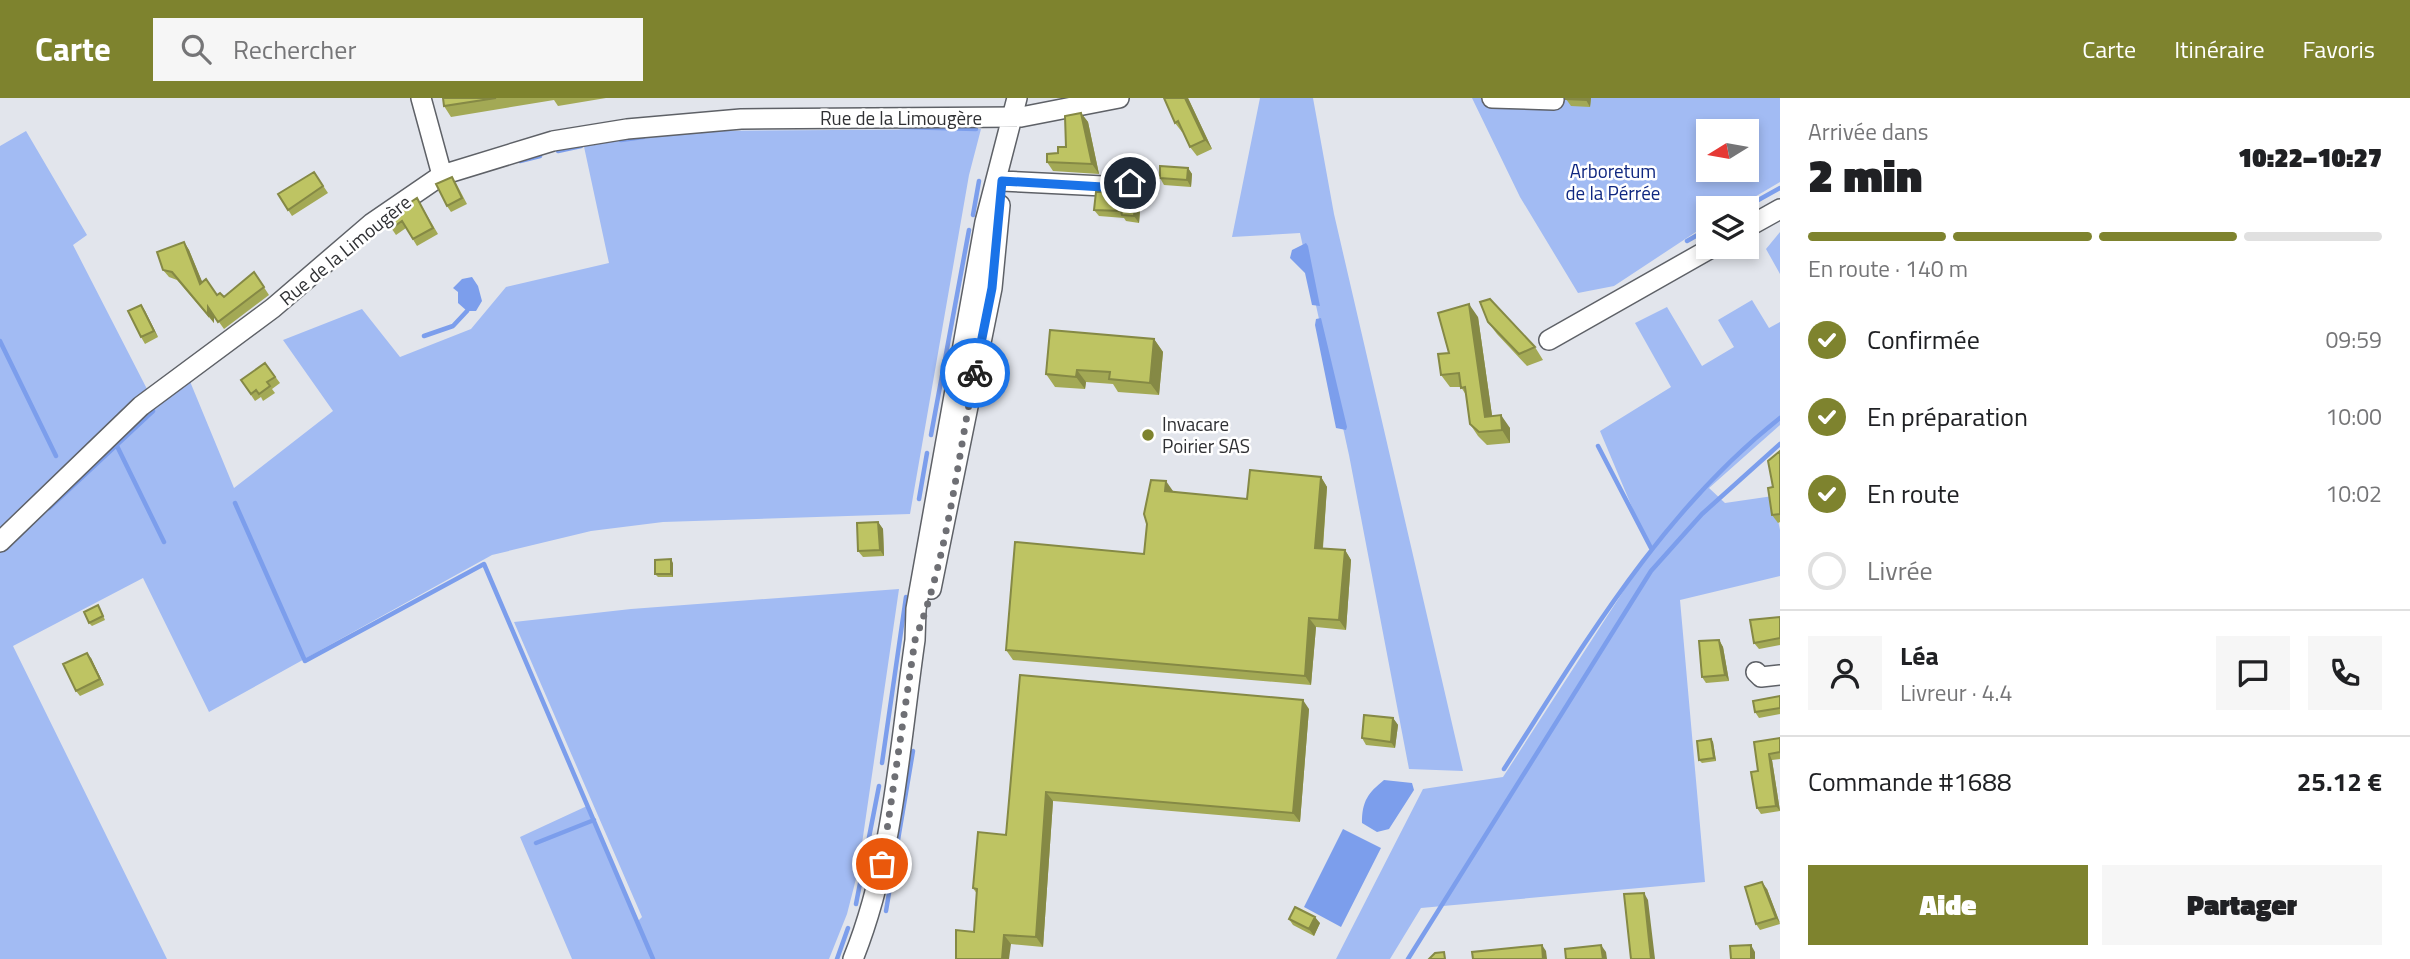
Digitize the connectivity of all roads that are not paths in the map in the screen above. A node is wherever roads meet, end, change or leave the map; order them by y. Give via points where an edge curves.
1 (421, 98) edge
2 (1119, 98) edge
3 (1492, 98) edge
4 (1554, 100) dead end
5 (1015, 111) edge
6 (1002, 159) junction
7 (442, 175) junction
8 (1002, 181) junction
9 (1130, 183) dead end
10 (1780, 209) edge
11 (1759, 221) edge
12 (1696, 257) edge
13 (1549, 340) dead end
14 (0, 542) edge
15 (915, 640) junction
16 (1756, 672) dead end
17 (1780, 675) edge
18 (853, 959) edge

1 - 7 street
2 - 5 street, Rue de la Limougère
3 - 4 street
5 - 6 street
5 - 7 street, Rue de la Limougère via 741,120 627,129 553,141
6 - 8 street
6 - 15 street via 988,209 947,427 916,609
7 - 14 street, Rue de la Limougère via 372,223 273,308 141,406
8 - 9 street via 1103,187
8 - 15 street via 992,288 942,546
10 - 11 street
12 - 13 street
15 - 18 street via 882,864
16 - 17 street via 1761,677

